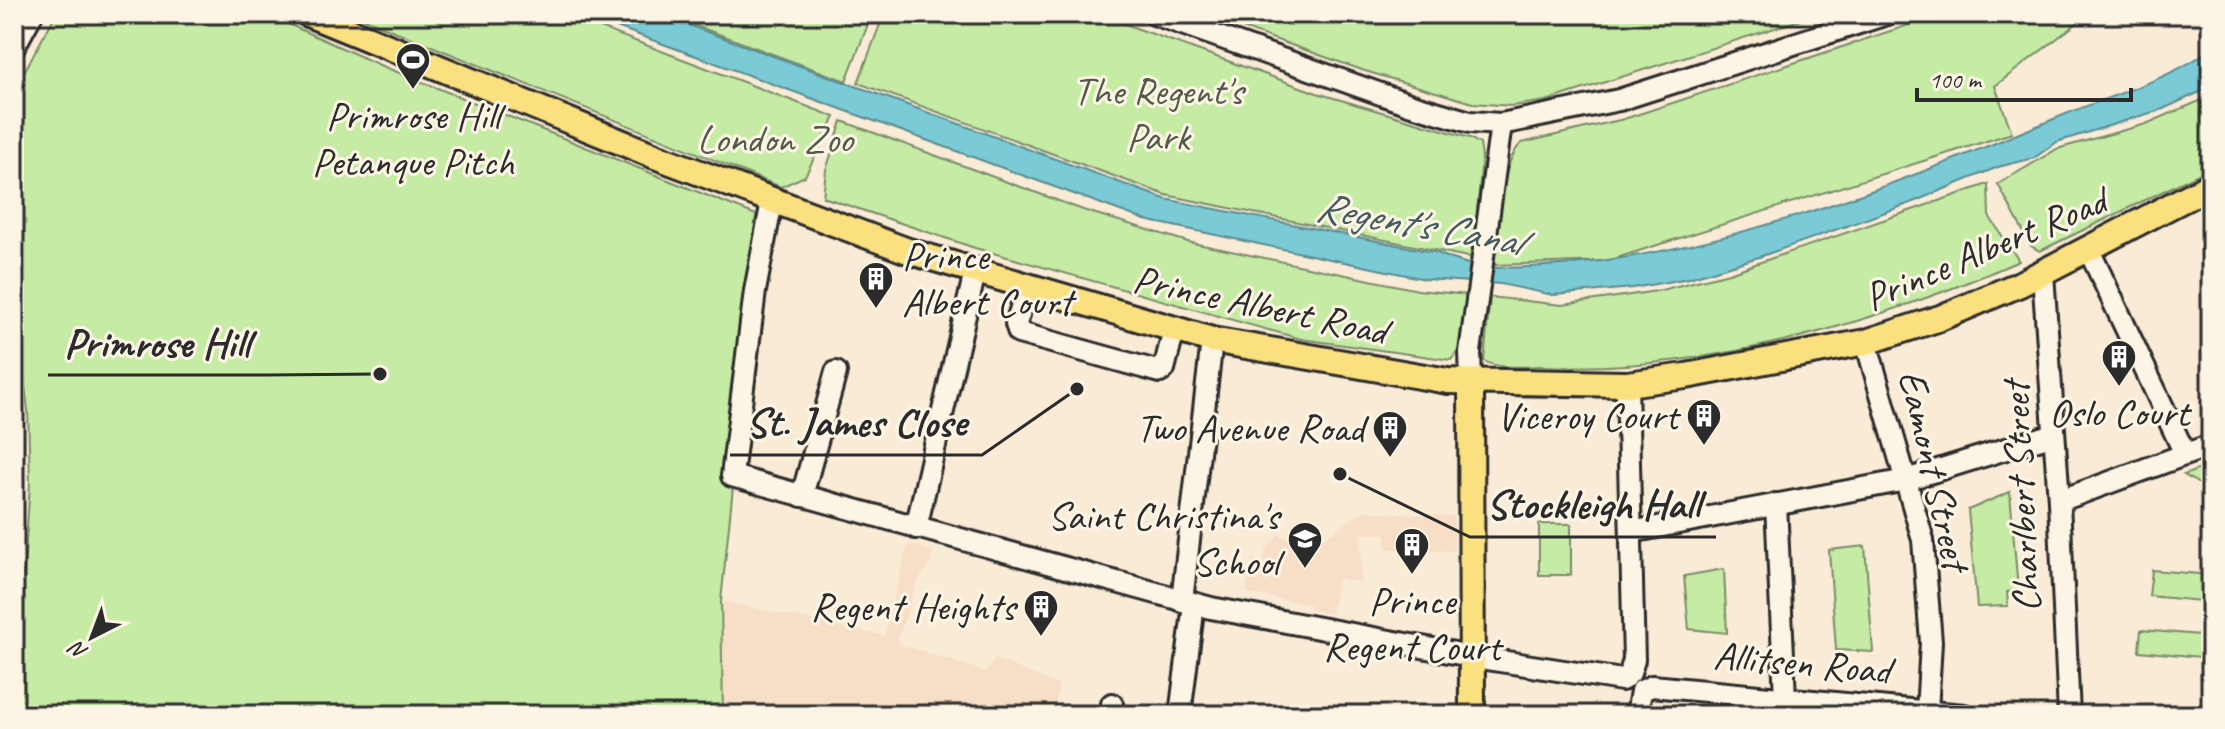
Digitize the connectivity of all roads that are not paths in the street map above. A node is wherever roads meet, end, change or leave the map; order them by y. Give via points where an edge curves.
1 (32, 14) edge
2 (308, 14) edge
3 (1154, 14) edge
4 (1887, 14) edge
5 (14, 47) edge
6 (1501, 124) junction
7 (2211, 185) edge
8 (772, 201) junction
9 (2089, 250) junction
10 (975, 272) junction
11 (2043, 274) junction
12 (1027, 288) junction
13 (1174, 330) junction
14 (1212, 340) junction
15 (1866, 342) junction
16 (836, 372) dead end
17 (1471, 382) junction
18 (1627, 384) junction
19 (2054, 434) junction
20 (2211, 445) edge
21 (2185, 454) junction
22 (1906, 480) junction
23 (802, 496) junction
24 (2059, 501) junction
25 (1776, 504) junction
26 (916, 528) junction
27 (1631, 532) junction
28 (1188, 603) junction
29 (1472, 657) junction
30 (1785, 698) junction
31 (1638, 706) edge
32 (1927, 712) junction
33 (1180, 715) edge
34 (1472, 715) edge
35 (1964, 715) edge
36 (2069, 715) edge

1 - 5 street
2 - 8 main road, Prince Albert Road
3 - 6 street via 1412,105 1470,122
4 - 6 street via 1619,100
6 - 17 street
7 - 9 main road, Prince Albert Road
8 - 10 main road, Prince Albert Road
8 - 23 street via 732,476
9 - 11 main road, Prince Albert Road
9 - 21 street
10 - 12 main road, Prince Albert Road
10 - 26 street
11 - 15 main road, Prince Albert Road via 1940,318
11 - 19 street, Charlbert Street
12 - 13 main road, Prince Albert Road
12 - 13 street via 1016,324 1019,333 1160,372
13 - 14 main road, Prince Albert Road
14 - 17 main road, Prince Albert Road
14 - 28 street
15 - 18 main road, Prince Albert Road
15 - 22 street, Eamont Street
16 - 23 street
17 - 18 main road, Prince Albert Road
17 - 29 main road
18 - 27 street
19 - 22 street
19 - 24 street, Charlbert Street
20 - 21 street
21 - 24 street
22 - 25 street
22 - 32 street, Eamont Street via 1923,540 1931,642
23 - 26 street
24 - 36 street, Charlbert Street
25 - 27 street
25 - 30 street
26 - 28 street
27 - 29 street via 1634,664 1622,680
28 - 29 street
28 - 33 street
29 - 34 main road
30 - 31 street, Allitsen Road via 1646,686
30 - 32 street, Allitsen Road
32 - 35 street, Allitsen Road

